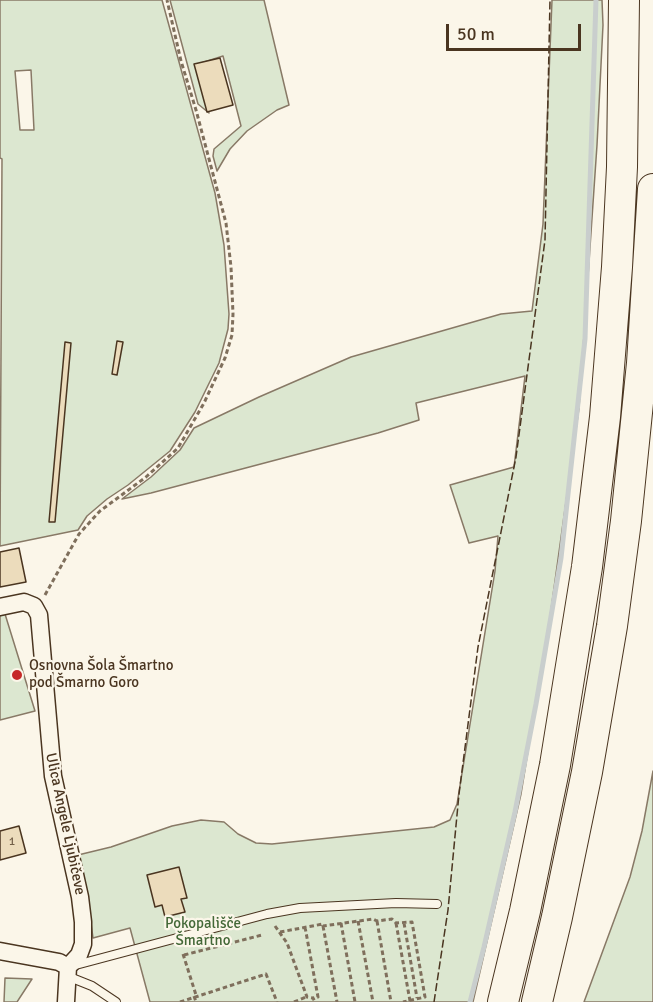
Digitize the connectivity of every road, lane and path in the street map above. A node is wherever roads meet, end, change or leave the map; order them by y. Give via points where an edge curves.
1 (167, 0) edge
2 (624, 0) edge
3 (653, 189) edge
4 (0, 607) edge
5 (37, 609) junction
6 (436, 904) dead end
7 (267, 914) junction
8 (358, 921) junction
9 (377, 921) junction
10 (341, 923) junction
11 (396, 923) junction
12 (404, 923) junction
13 (323, 926) junction
14 (305, 927) junction
15 (280, 932) junction
16 (262, 935) dead end
17 (178, 938) junction
18 (0, 951) edge
19 (184, 956) junction
20 (68, 972) junction
21 (195, 996) junction
22 (307, 997) junction
23 (417, 998) junction
24 (314, 1000) edge
25 (410, 1001) edge
26 (66, 1002) edge
27 (116, 1002) edge
28 (180, 1002) edge
29 (196, 1002) edge
30 (277, 1002) edge
31 (294, 1002) edge
32 (337, 1002) edge
33 (355, 1002) edge
34 (373, 1002) edge
35 (392, 1002) edge
36 (403, 1002) edge
37 (502, 1002) edge
38 (537, 1002) edge

1 - 5 path via 226,223 232,335 204,403 178,448 79,534
2 - 37 highway via 617,267 587,567 555,765
3 - 38 highway via 642,363 612,626 587,772
4 - 5 street via 24,602
5 - 20 street, Ulica Angele Ljubičeve via 53,776 83,922 83,944
6 - 7 lane via 300,908
7 - 15 path
7 - 17 lane
8 - 9 path
8 - 10 path
8 - 34 path
9 - 11 path via 392,919
9 - 35 path
10 - 13 path
10 - 33 path
11 - 12 path
11 - 25 path
12 - 23 path
12 - 23 path via 412,922 425,997
13 - 14 path
13 - 32 path
14 - 15 path
14 - 24 path via 318,997
15 - 22 path
16 - 19 path
17 - 19 path
17 - 20 lane
18 - 20 street via 59,962
19 - 21 path
20 - 26 street
20 - 27 lane
21 - 28 path
21 - 29 path
21 - 30 path via 266,974
22 - 24 path
22 - 31 path
23 - 25 path
25 - 36 path

